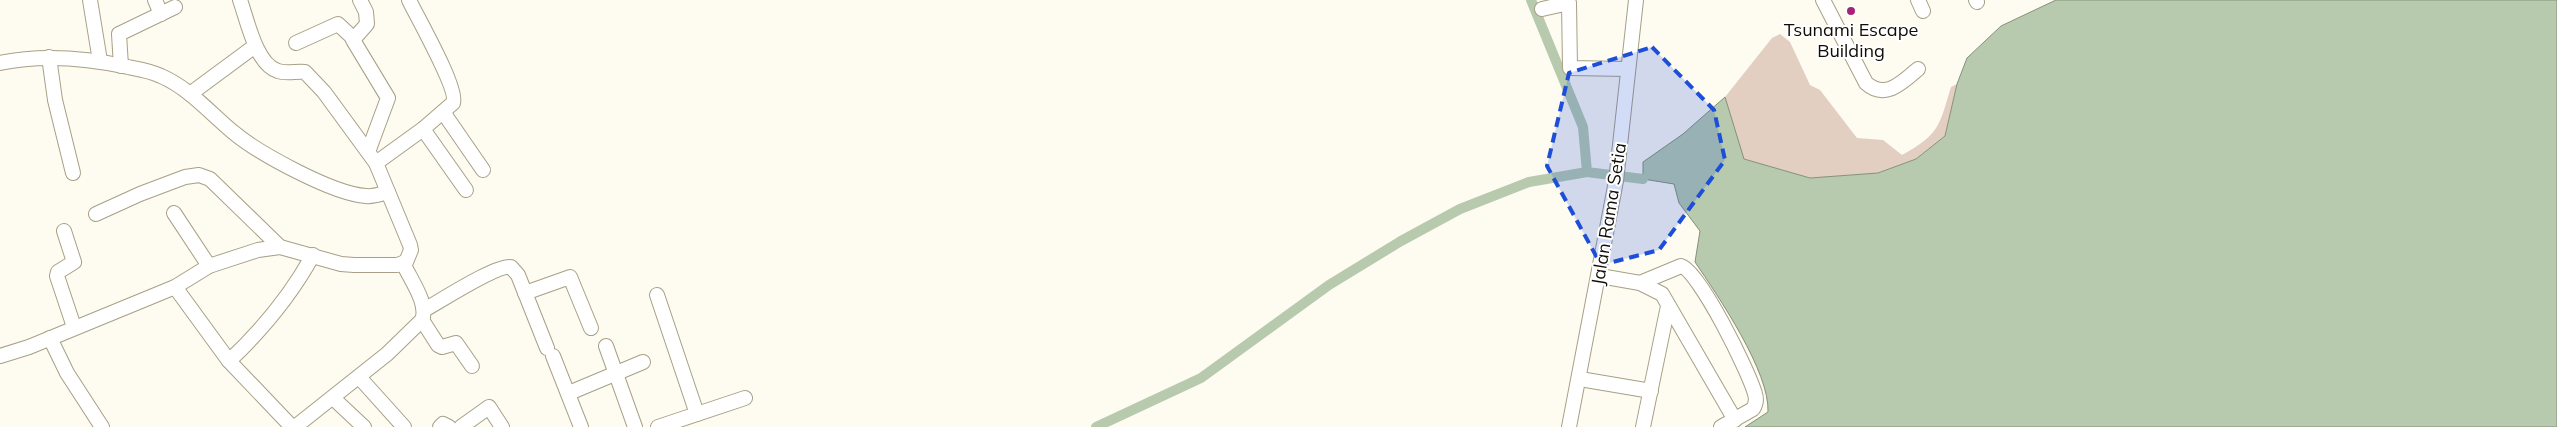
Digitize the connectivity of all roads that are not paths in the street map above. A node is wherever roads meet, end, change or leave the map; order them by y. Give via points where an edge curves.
1 (90, 0) edge
2 (154, 0) edge
3 (240, 0) edge
4 (360, 0) edge
5 (409, 0) edge
6 (1823, 0) edge
7 (1640, 1) edge
8 (176, 7) dead end
9 (1542, 9) dead end
10 (161, 14) junction
11 (353, 38) junction
12 (296, 43) dead end
13 (255, 46) junction
14 (49, 57) junction
15 (100, 61) junction
16 (0, 63) edge
17 (121, 66) junction
18 (1918, 69) dead end
19 (1628, 70) junction
20 (190, 94) junction
21 (442, 112) junction
22 (423, 129) junction
23 (372, 158) junction
24 (483, 170) dead end
25 (73, 173) dead end
26 (466, 190) dead end
27 (388, 192) junction
28 (174, 213) dead end
29 (96, 214) dead end
30 (64, 232) dead end
31 (280, 246) junction
32 (313, 255) junction
33 (403, 263) junction
34 (209, 266) junction
35 (1600, 276) junction
36 (1640, 283) junction
37 (175, 287) junction
38 (525, 293) junction
39 (657, 295) dead end
40 (1668, 306) junction
41 (423, 315) junction
42 (74, 327) junction
43 (591, 328) dead end
44 (50, 338) junction
45 (606, 346) dead end
46 (0, 356) edge
47 (229, 361) junction
48 (643, 362) dead end
49 (472, 366) dead end
50 (617, 373) junction
51 (359, 377) junction
52 (1580, 379) junction
53 (1651, 391) junction
54 (568, 393) junction
55 (333, 398) junction
56 (745, 398) dead end
57 (697, 414) junction
58 (1735, 420) junction
59 (102, 427) edge
60 (294, 427) edge
61 (364, 427) edge
62 (404, 427) edge
63 (440, 427) edge
64 (450, 427) edge
65 (461, 427) edge
66 (502, 427) edge
67 (581, 427) edge
68 (635, 427) edge
69 (658, 427) edge
70 (1569, 427) edge
71 (1643, 427) edge
72 (1721, 427) edge

1 - 15 street
2 - 10 street
3 - 13 street
4 - 11 street via 367,24
5 - 21 street via 452,87 454,100
6 - 18 street via 1861,75 1872,88 1887,90
7 - 19 street, Jalan Rama Setia
8 - 10 street
9 - 19 street via 1569,4 1570,68
10 - 17 street via 119,34
11 - 12 street via 338,24
11 - 23 street via 388,98
13 - 20 street
13 - 23 street via 275,71 305,72 324,92
14 - 15 street
14 - 16 street
14 - 25 street via 55,100
15 - 17 street
17 - 20 street via 161,76
19 - 35 street, Jalan Rama Setia via 1616,181
20 - 27 street via 260,152 352,194 376,196
21 - 22 street
21 - 24 street
22 - 23 street
22 - 26 street
23 - 27 street
27 - 33 street via 410,244 409,256
28 - 34 street
29 - 31 street via 185,177 200,175 210,179
30 - 42 street via 74,262 57,276
31 - 32 street
31 - 34 street
32 - 33 street via 341,264
32 - 47 street via 284,301
33 - 41 street
34 - 37 street
35 - 36 street
35 - 52 street, Jalan Rama Setia
36 - 40 street via 1662,294
36 - 58 street via 1681,266 1688,268 1702,286 1756,396 1753,409
37 - 42 street
37 - 47 street
38 - 41 street via 515,270 508,266 476,281
38 - 43 street via 570,277
38 - 54 street
39 - 57 street
40 - 53 street
40 - 58 street
41 - 49 street via 438,346 456,343
41 - 51 street
42 - 44 street
44 - 46 street
44 - 59 street via 74,386
45 - 50 street
47 - 60 street
48 - 50 street
50 - 54 street
50 - 68 street
51 - 55 street
51 - 62 street
52 - 53 street
52 - 70 street, Jalan Rama Setia
53 - 71 street
54 - 67 street
55 - 60 street
55 - 61 street
56 - 57 street
57 - 69 street
58 - 72 street
63 - 64 street via 443,424
65 - 66 street via 489,407

